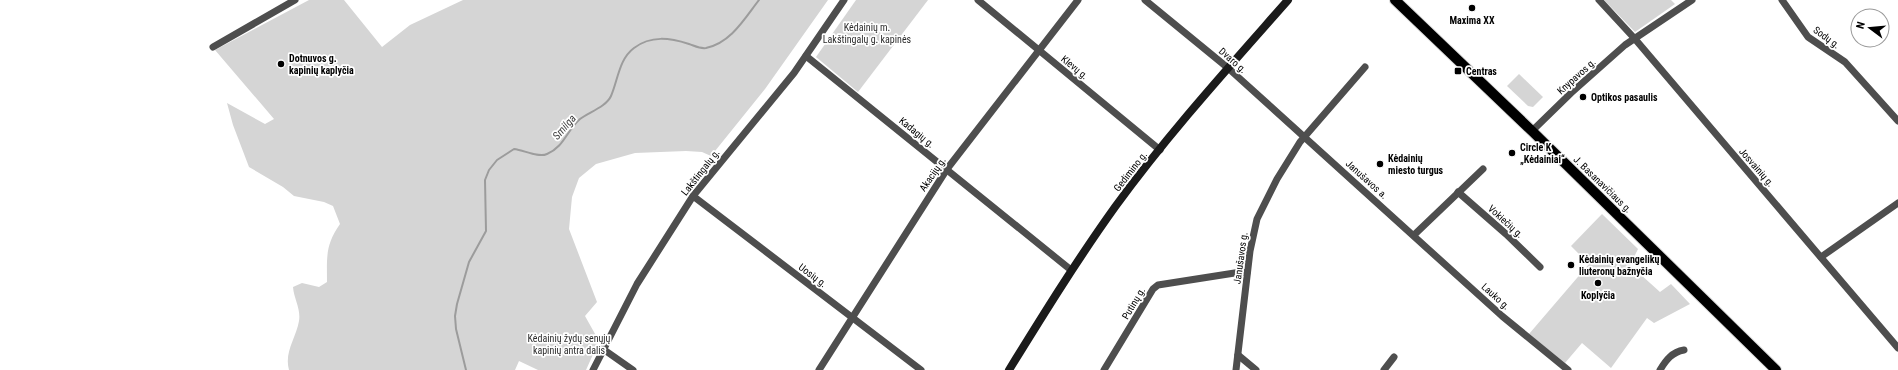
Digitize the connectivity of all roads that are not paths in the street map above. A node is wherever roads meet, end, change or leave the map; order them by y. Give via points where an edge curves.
1 (295, 0) edge
2 (844, 0) edge
3 (978, 0) edge
4 (1078, 0) edge
5 (1145, 0) edge
6 (1288, 0) edge
7 (1395, 0) edge
8 (1599, 0) edge
9 (1692, 0) edge
10 (1782, 0) edge
11 (1635, 39) junction
12 (213, 46) dead end
13 (1038, 49) junction
14 (806, 56) junction
15 (1365, 67) dead end
16 (1228, 68) junction
17 (1898, 121) edge
18 (1532, 130) junction
19 (1304, 137) junction
20 (1160, 150) junction
21 (946, 168) junction
22 (1483, 169) dead end
23 (1458, 192) junction
24 (693, 196) junction
25 (1898, 203) edge
26 (1414, 235) junction
27 (1821, 257) junction
28 (1540, 267) dead end
29 (1071, 270) junction
30 (1248, 273) junction
31 (852, 318) junction
32 (1898, 348) edge
33 (604, 349) junction
34 (1684, 350) dead end
35 (1238, 355) junction
36 (1394, 357) dead end
37 (593, 370) edge
38 (633, 370) edge
39 (819, 370) edge
40 (921, 370) edge
41 (1009, 370) edge
42 (1104, 370) edge
43 (1236, 370) edge
44 (1256, 370) edge
45 (1384, 370) edge
46 (1568, 370) edge
47 (1660, 370) edge
48 (1776, 370) edge

1 - 12 street
2 - 14 street, Lakštingalų g.
3 - 13 street, Klevų g.
4 - 13 street, Akacijų g.
5 - 16 street, Dvaro g.
6 - 16 main road, Gedimino g.
7 - 18 main road, J. Basanavičiaus g.
8 - 11 street, Josvainių g.
9 - 11 street, Knypavos g.
10 - 17 street, Sodų g. via 1808,37 1846,62
11 - 18 street, Knypavos g. via 1625,45
11 - 27 street, Josvainių g.
13 - 20 street, Klevų g.
13 - 21 street, Akacijų g.
14 - 21 street, Kadagių g.
14 - 24 street, Lakštingalų g.
15 - 19 street
16 - 19 street, Dvaro g.
16 - 20 main road, Gedimino g.
18 - 48 main road, J. Basanavičiaus g.
19 - 26 street, Janušavos a.
19 - 30 street, Janušavos g. via 1277,179 1257,219
20 - 29 main road, Gedimino g.
21 - 29 street, Kadagių g.
21 - 31 street, Akacijų g.
22 - 23 street
23 - 26 street
23 - 28 street, Vokiečių g.
24 - 31 street, Uosių g.
24 - 33 street, Lakštingalų g. via 648,266
25 - 27 street
26 - 46 street, Lauko g. via 1502,316
27 - 32 street, Josvainių g.
29 - 41 main road, Gedimino g.
30 - 35 street, Janušavos g.
30 - 42 street, Putinų g. via 1158,285 1153,289
31 - 39 street, Akacijų g.
31 - 40 street, Uosių g.
33 - 37 street, Lakštingalų g.
33 - 38 street
34 - 47 street via 1673,353
35 - 43 street, Janušavos g.
35 - 44 street
36 - 45 street

